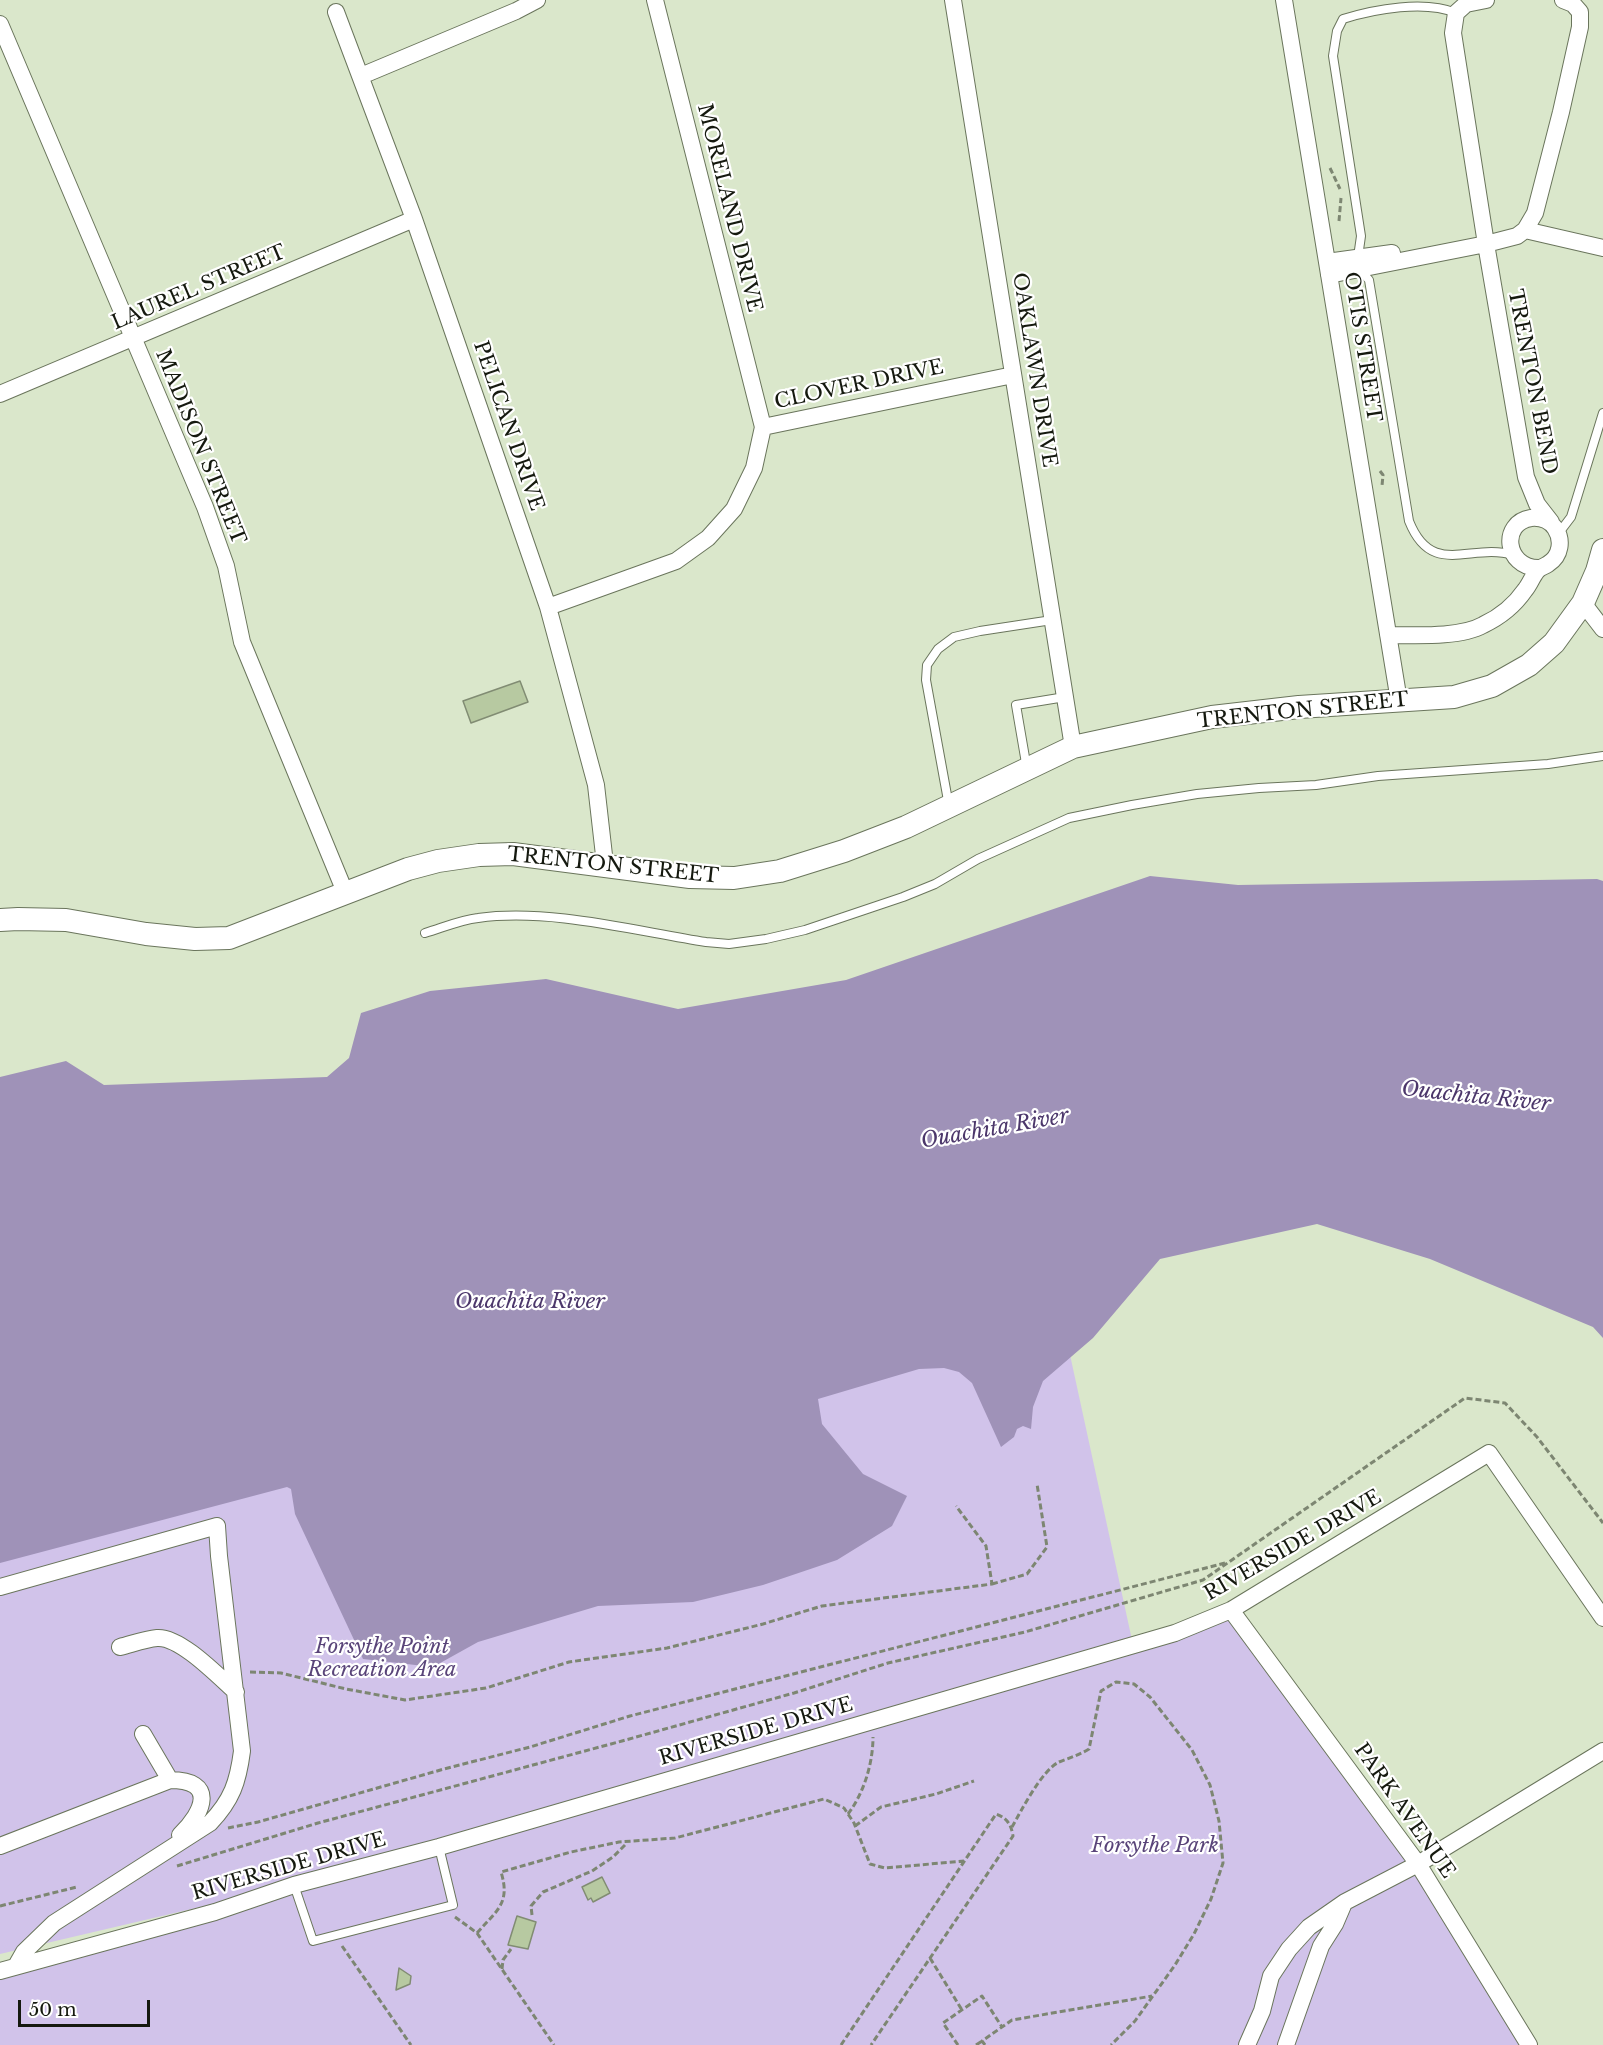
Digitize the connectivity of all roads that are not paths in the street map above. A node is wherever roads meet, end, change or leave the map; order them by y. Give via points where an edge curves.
1 (537, 0) edge
2 (656, 0) edge
3 (953, 0) edge
4 (1284, 0) edge
5 (1486, 0) edge
6 (1572, 1) edge
7 (336, 12) dead end
8 (1456, 14) junction
9 (0, 24) edge
10 (361, 76) junction
11 (414, 219) junction
12 (1525, 230) junction
13 (1486, 244) junction
14 (1603, 248) edge
15 (1359, 263) junction
16 (1328, 268) junction
17 (132, 339) junction
18 (1013, 375) junction
19 (0, 394) edge
20 (1603, 413) edge
21 (763, 427) junction
22 (1555, 528) junction
23 (1603, 550) edge
24 (1513, 555) junction
25 (1538, 568) junction
26 (1583, 603) junction
27 (548, 607) junction
28 (1052, 620) junction
29 (1603, 629) edge
30 (1388, 635) junction
31 (1065, 697) junction
32 (1399, 701) junction
33 (1073, 747) junction
34 (1603, 756) edge
35 (1027, 769) junction
36 (949, 807) junction
37 (605, 864) junction
38 (345, 892) junction
39 (0, 920) edge
40 (425, 933) dead end
41 (0, 1587) edge
42 (1231, 1610) junction
43 (1603, 1618) edge
44 (120, 1647) dead end
45 (236, 1692) junction
46 (143, 1734) dead end
47 (1603, 1751) edge
48 (170, 1780) junction
49 (0, 1846) edge
50 (439, 1847) junction
51 (160, 1854) junction
52 (1419, 1864) junction
53 (294, 1885) junction
54 (1345, 1902) junction
55 (8, 1969) edge
56 (1247, 2045) edge
57 (1286, 2045) edge
58 (1529, 2045) edge

1 - 10 street
2 - 21 street, MORELAND DRIVE
3 - 18 street, OAKLAWN DRIVE
4 - 16 street, OTIS STREET
5 - 8 street via 1466,4
6 - 12 street via 1580,12 1576,50 1535,213
7 - 10 street, PELICAN DRIVE
8 - 13 street, TRENTON BEND via 1453,33
8 - 15 lane via 1427,4 1369,10 1342,20 1337,31 1333,56 1361,236
9 - 17 street, MADISON STREET
10 - 11 street, PELICAN DRIVE
11 - 17 street, LAUREL STREET
11 - 27 street, PELICAN DRIVE
12 - 13 street
12 - 14 street
13 - 15 street
13 - 22 street, TRENTON BEND via 1526,477 1537,504
15 - 16 street
15 - 24 lane via 1369,280 1414,532 1432,552 1442,555
16 - 30 street, OTIS STREET
17 - 19 street, LAUREL STREET
17 - 38 street, MADISON STREET via 205,507 226,566 242,642
18 - 21 street, CLOVER DRIVE
18 - 28 street, OAKLAWN DRIVE
20 - 22 lane via 1570,518
21 - 27 street, CLOVER DRIVE via 754,468 734,509 708,538 676,561
22 - 24 street via 1540,518 1517,525 1510,540
22 - 25 street via 1560,541 1557,556
23 - 26 street, TRENTON STREET
24 - 25 street via 1524,565
25 - 30 street via 1508,611 1481,627 1443,634
26 - 29 street
26 - 32 street, TRENTON STREET via 1554,642 1529,664 1492,686 1454,697
27 - 37 street, PELICAN DRIVE via 596,785
28 - 31 street, OAKLAWN DRIVE
28 - 36 lane via 954,637 938,649 927,665 926,680
30 - 32 street, OTIS STREET
31 - 33 street, OAKLAWN DRIVE
31 - 35 lane via 1016,705
32 - 33 street, TRENTON STREET via 1212,717
33 - 35 street, TRENTON STREET
34 - 40 lane via 1548,764 1378,776 1316,786 1197,794 1069,818 903,897 766,939 729,944 706,942 521,915 477,918
35 - 36 street, TRENTON STREET
36 - 37 street, TRENTON STREET via 844,851 780,871 734,878 690,877
37 - 38 street, TRENTON STREET via 513,854 479,855 408,869
38 - 39 street, TRENTON STREET via 229,938 146,934 66,920
41 - 45 street via 217,1526
42 - 43 street, RIVERSIDE DRIVE via 1489,1453
42 - 50 street, RIVERSIDE DRIVE via 1175,1633
42 - 52 street, PARK AVENUE
44 - 45 street via 159,1637 186,1648
45 - 51 street via 242,1751 237,1783 210,1823
46 - 48 street
47 - 52 street
48 - 49 street
48 - 51 street via 196,1785 201,1804 192,1824
50 - 53 street, RIVERSIDE DRIVE
50 - 53 lane via 453,1905 313,1941
51 - 55 street via 54,1923
52 - 54 street
52 - 58 street, PARK AVENUE
53 - 55 street, RIVERSIDE DRIVE via 215,1912
54 - 56 street via 1309,1927 1289,1949 1271,1976
54 - 57 street via 1321,1946

